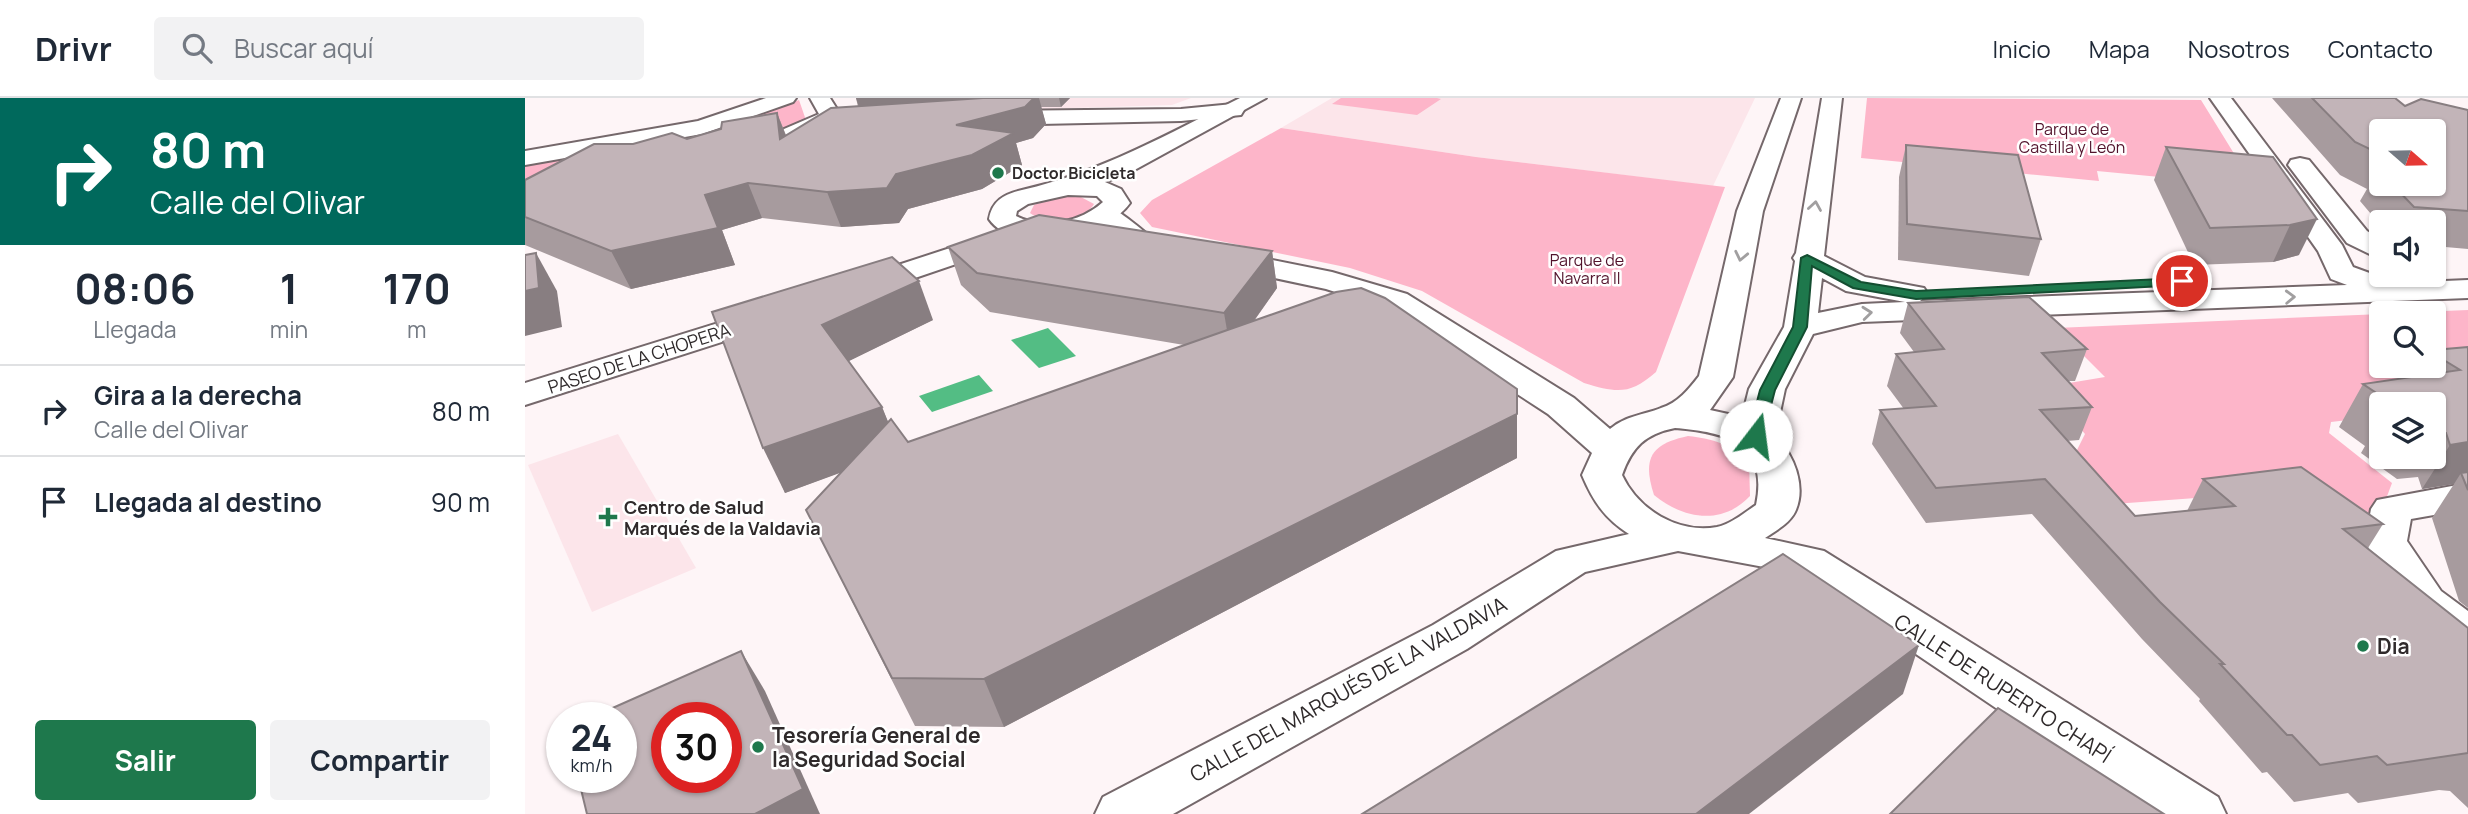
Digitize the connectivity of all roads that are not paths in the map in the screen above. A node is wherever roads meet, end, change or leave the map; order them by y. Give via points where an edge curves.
1 (786, 98) edge
2 (1255, 98) edge
3 (1281, 98) edge
4 (1791, 98) edge
5 (1832, 98) edge
6 (2220, 98) edge
7 (2247, 98) edge
8 (825, 108) edge
9 (975, 119) edge
10 (1187, 123) junction
11 (792, 134) junction
12 (766, 139) edge
13 (525, 158) edge
14 (1068, 187) junction
15 (1110, 204) junction
16 (1002, 219) junction
17 (1045, 230) junction
18 (2369, 244) edge
19 (1169, 249) junction
20 (1807, 258) junction
21 (2341, 273) junction
22 (2369, 279) edge
23 (2369, 284) edge
24 (1800, 327) junction
25 (525, 373) edge
26 (525, 394) edge
27 (1561, 406) junction
28 (1665, 418) junction
29 (1756, 436) junction
30 (1611, 450) junction
31 (2468, 496) edge
32 (1614, 501) junction
33 (1775, 512) junction
34 (1696, 539) junction
35 (1570, 561) junction
36 (1809, 562) junction
37 (2468, 636) edge
38 (1123, 814) edge
39 (2198, 814) edge

1 - 13 street via 702,127
2 - 10 street via 1233,110
3 - 15 street
4 -> 28 street via 1750,211 1716,377 1697,402
20 -> 5 street
6 - 21 street via 2332,251
7 - 18 street via 2357,237
8 - 11 street
8 - 11 street via 854,126
9 - 10 street
10 - 14 street via 1120,168
11 - 12 street
14 - 15 street via 1102,189
14 - 16 street via 1019,198 1005,208
15 - 17 street via 1087,223
15 - 19 street via 1116,226
16 - 17 street via 1012,226
16 - 17 street via 830,288
17 - 19 street
19 - 27 street via 1332,281 1396,301
20 - 21 street via 1857,285 1916,295
20 - 24 street
21 - 22 street
24 -> 23 street via 1862,313
24 - 29 street via 1767,390
25 - 26 street, PASEO DE LA CHOPERA via 791,301
27 - 28 street
27 - 30 street
28 - 29 street via 1729,423
28 - 30 street via 1633,426
29 - 33 street via 1769,451 1779,480
30 - 32 street via 1602,475
31 - 37 street via 2392,509 2386,542 2425,602
32 - 34 street via 1646,527
32 - 35 street, CALLE DEL MARQUÉS DE LA VALDAVIA
33 - 34 street via 1739,534
33 - 36 street, CALLE DE RUPERTO CHAPÍ
34 - 35 street, CALLE DEL MARQUÉS DE LA VALDAVIA
34 - 36 street, CALLE DE RUPERTO CHAPÍ
35 - 38 street, CALLE DEL MARQUÉS DE LA VALDAVIA via 1450,637
36 - 39 street, CALLE DE RUPERTO CHAPÍ

